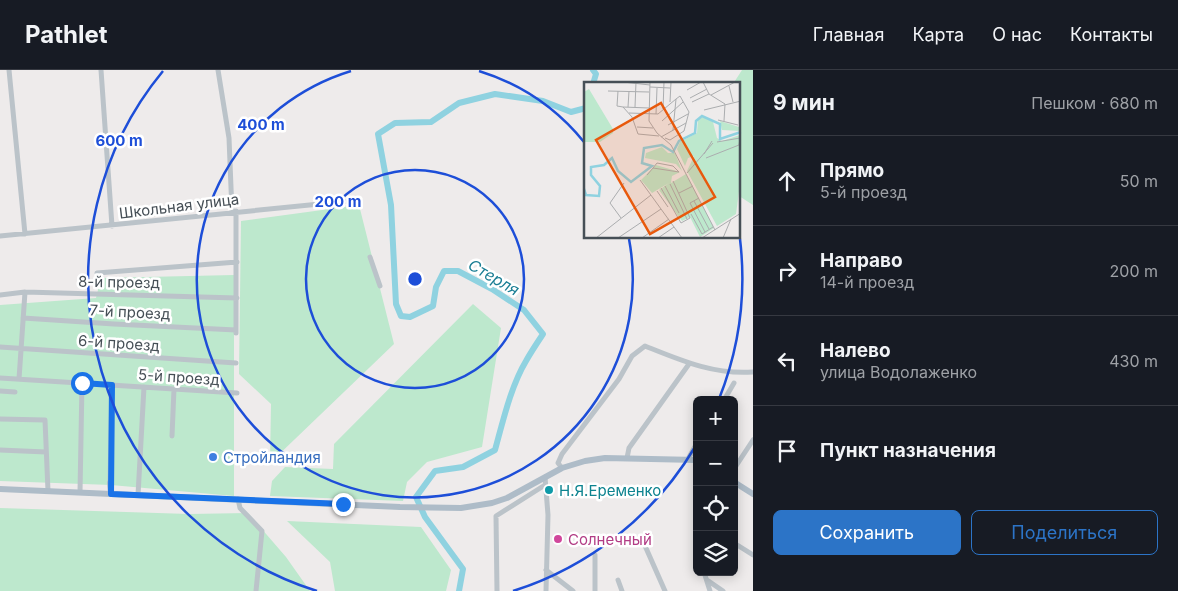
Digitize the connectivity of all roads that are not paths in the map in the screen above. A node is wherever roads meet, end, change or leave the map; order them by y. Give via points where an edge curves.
1 (9, 70) edge
2 (101, 70) edge
3 (218, 70) edge
4 (360, 200) dead end
5 (234, 211) junction
6 (112, 226) junction
7 (25, 234) junction
8 (0, 236) edge
9 (370, 256) dead end
10 (237, 262) junction
11 (97, 273) dead end
12 (380, 286) dead end
13 (25, 292) junction
14 (0, 295) edge
15 (237, 298) junction
16 (23, 318) junction
17 (0, 347) edge
18 (21, 348) junction
19 (236, 363) dead end
20 (689, 364) junction
21 (753, 372) edge
22 (0, 378) edge
23 (19, 379) junction
24 (82, 383) junction
25 (734, 383) dead end
26 (112, 385) junction
27 (144, 387) junction
28 (174, 389) junction
29 (0, 391) edge
30 (15, 392) dead end
31 (237, 393) dead end
32 (726, 396) edge
33 (0, 419) edge
34 (172, 436) dead end
35 (753, 440) edge
36 (0, 450) edge
37 (693, 450) edge
38 (46, 452) junction
39 (627, 458) junction
40 (688, 459) junction
41 (693, 460) edge
42 (738, 463) edge
43 (562, 468) junction
44 (545, 476) junction
45 (110, 484) joint
46 (545, 485) junction
47 (738, 485) edge
48 (0, 489) edge
49 (48, 491) junction
50 (80, 492) junction
51 (111, 494) junction
52 (753, 494) edge
53 (138, 495) junction
54 (238, 500) junction
55 (642, 539) dead end
56 (738, 546) edge
57 (595, 555) dead end
58 (753, 555) edge
59 (546, 570) junction
60 (706, 576) edge
61 (618, 580) dead end
62 (707, 580) junction
63 (256, 591) edge
64 (497, 591) edge
65 (546, 591) edge
66 (573, 591) edge
67 (595, 591) edge
68 (622, 591) edge
69 (665, 591) edge
70 (710, 591) edge
71 (723, 591) edge

1 - 7 street
2 - 6 street
3 - 5 street via 229,138
4 - 5 street, Школьная улица
5 - 6 street, Школьная улица
5 - 10 street
6 - 7 street, Школьная улица
7 - 8 street, Школьная улица
9 - 12 street
10 - 11 street
10 - 15 street
13 - 14 street, 8-й проезд
13 - 15 street, 8-й проезд
13 - 16 street
15 - 16 street, 7-й проезд via 236,332
16 - 18 street
17 - 18 street, 6-й проезд
18 - 19 street, 6-й проезд
18 - 23 street
20 - 21 street via 735,374
20 - 39 street via 629,448
20 - 43 street via 645,346 632,356 619,379 562,454 558,463
22 - 23 street, 5-й проезд
23 - 24 street, 5-й проезд
24 - 26 street, 5-й проезд
24 - 50 street
25 - 32 street
26 - 27 street, 5-й проезд
26 - 45 street
27 - 28 street, 5-й проезд
27 - 53 street
28 - 31 street, 5-й проезд
28 - 34 street
29 - 30 street
33 - 38 street via 45,420
35 - 42 street
36 - 38 street
37 - 40 street
38 - 49 street
39 - 40 main road
39 - 43 main road via 585,461
40 - 41 main road
43 - 44 main road
44 - 46 street
44 - 54 main road via 507,498 472,506 400,507
45 - 51 main road
46 - 59 street via 548,515
46 - 64 street via 496,516
47 - 52 main road
48 - 49 main road
49 - 50 main road
50 - 51 main road
51 - 53 main road
53 - 54 main road
54 - 63 street via 240,508 262,531
55 - 69 street
56 - 58 street
57 - 67 street
59 - 65 street
59 - 66 street
60 - 62 street
61 - 68 street
62 - 70 street
62 - 71 street

